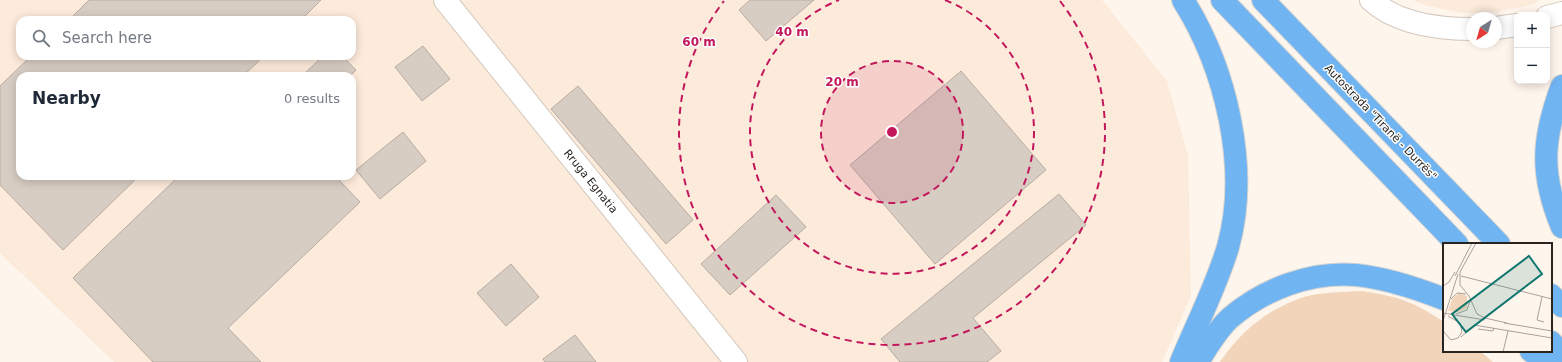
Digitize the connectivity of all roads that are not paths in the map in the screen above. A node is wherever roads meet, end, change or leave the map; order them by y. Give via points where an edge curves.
1 (445, 0) edge
2 (1183, 0) edge
3 (1222, 0) edge
4 (1263, 0) edge
5 (1371, 0) edge
6 (1562, 13) edge
7 (1550, 16) edge
8 (1514, 25) edge
9 (1502, 27) edge
10 (1466, 29) edge
11 (1562, 86) edge
12 (1562, 227) edge
13 (1456, 243) edge
14 (1498, 243) edge
15 (1552, 296) edge
16 (1443, 299) edge
17 (1562, 306) edge
18 (1552, 343) edge
19 (1532, 352) edge
20 (1562, 354) edge
21 (736, 362) edge
22 (1182, 362) edge
23 (1198, 362) edge
24 (1546, 362) edge

1 - 21 main road, Rruga Egnatia
2 - 22 highway via 1194,17 1220,84 1231,125 1236,160 1236,190 1234,222 1218,276
3 - 13 highway
4 - 14 highway, Autostrada "Tiranë - Durrës"
5 - 10 main road via 1382,10 1407,21
6 - 7 main road
8 - 9 main road
11 - 12 highway via 1547,134 1546,164 1550,192
15 - 17 highway
16 - 23 highway via 1415,288 1356,275 1325,275 1304,280 1267,294 1230,319
18 - 20 highway
19 - 24 highway

